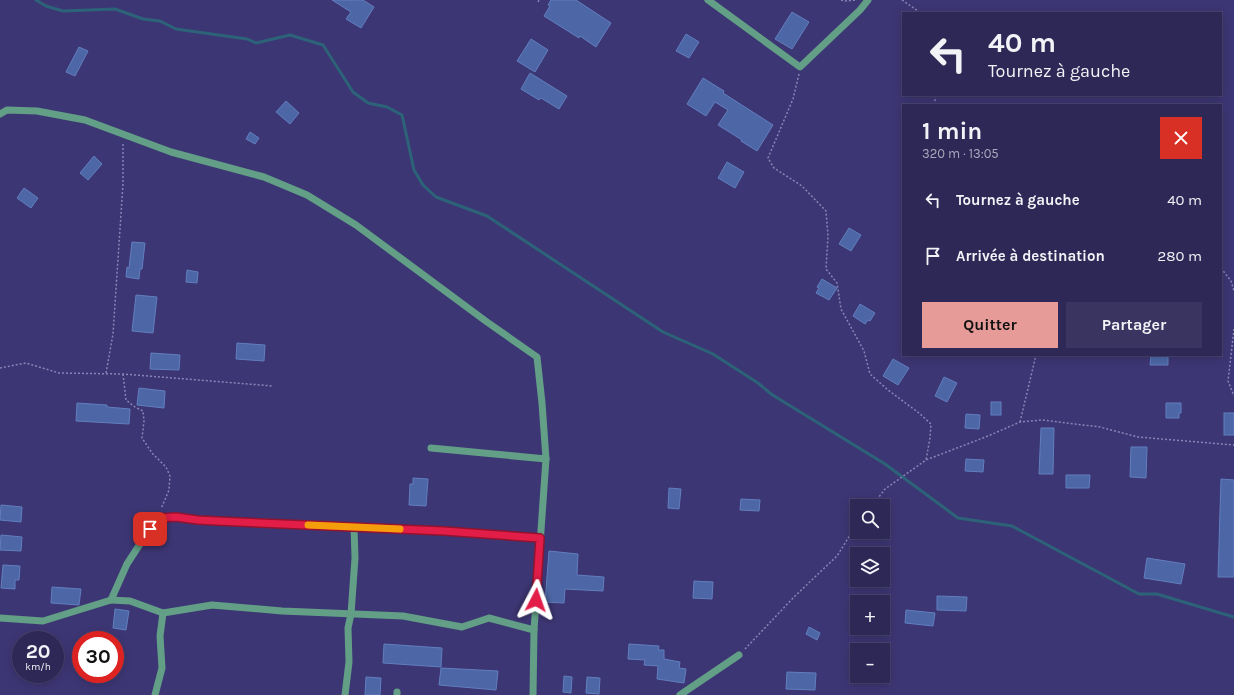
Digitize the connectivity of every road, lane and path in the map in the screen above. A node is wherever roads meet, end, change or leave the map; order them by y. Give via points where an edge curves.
1 (708, 0) edge
2 (841, 0) edge
3 (858, 0) edge
4 (868, 0) edge
5 (902, 0) edge
6 (920, 12) edge
7 (800, 67) junction
8 (0, 114) edge
9 (123, 134) junction
10 (1222, 269) edge
11 (1234, 291) edge
12 (1234, 330) edge
13 (1036, 356) edge
14 (0, 368) edge
15 (106, 373) junction
16 (123, 374) junction
17 (273, 386) dead end
18 (1234, 396) edge
19 (1020, 422) junction
20 (1234, 445) edge
21 (431, 448) dead end
22 (546, 459) junction
23 (926, 460) junction
24 (878, 499) edge
25 (157, 518) junction
26 (354, 527) junction
27 (850, 535) edge
28 (540, 538) junction
29 (111, 600) junction
30 (163, 613) junction
31 (351, 614) junction
32 (0, 618) edge
33 (534, 630) junction
34 (739, 655) joint
35 (155, 695) edge
36 (345, 695) edge
37 (534, 695) edge
38 (680, 695) edge

1 - 7 street
2 - 3 path
4 - 7 street
5 - 6 path
7 - 23 path via 793,99 768,158 774,168 802,186 826,211 826,268 837,283 841,309 864,351 870,374 931,424
8 - 9 street via 7,110 37,112 85,120
9 - 15 path via 123,184 114,334
9 - 22 street via 171,152 264,177 307,195 356,224 537,357
10 - 11 path via 1231,281
12 - 18 path via 1228,381
13 - 19 path
14 - 15 path via 26,363 60,373
15 - 16 path
16 - 17 path
16 - 25 path via 126,400 143,411 142,438 166,467 170,476 169,490
19 - 20 path via 1042,420 1100,427 1138,436
19 - 23 path
21 - 22 street
22 - 28 street
23 - 24 path via 886,489
25 - 26 street
25 - 29 street via 127,564
26 - 28 street
26 - 31 street via 355,558
27 - 34 path via 837,556
28 - 33 street
29 - 30 street via 130,601
29 - 32 street via 43,622
30 - 31 street via 212,604
30 - 35 street via 160,636 162,668
31 - 33 street via 403,616 462,626 489,618
31 - 36 street
33 - 37 street
34 - 38 street

